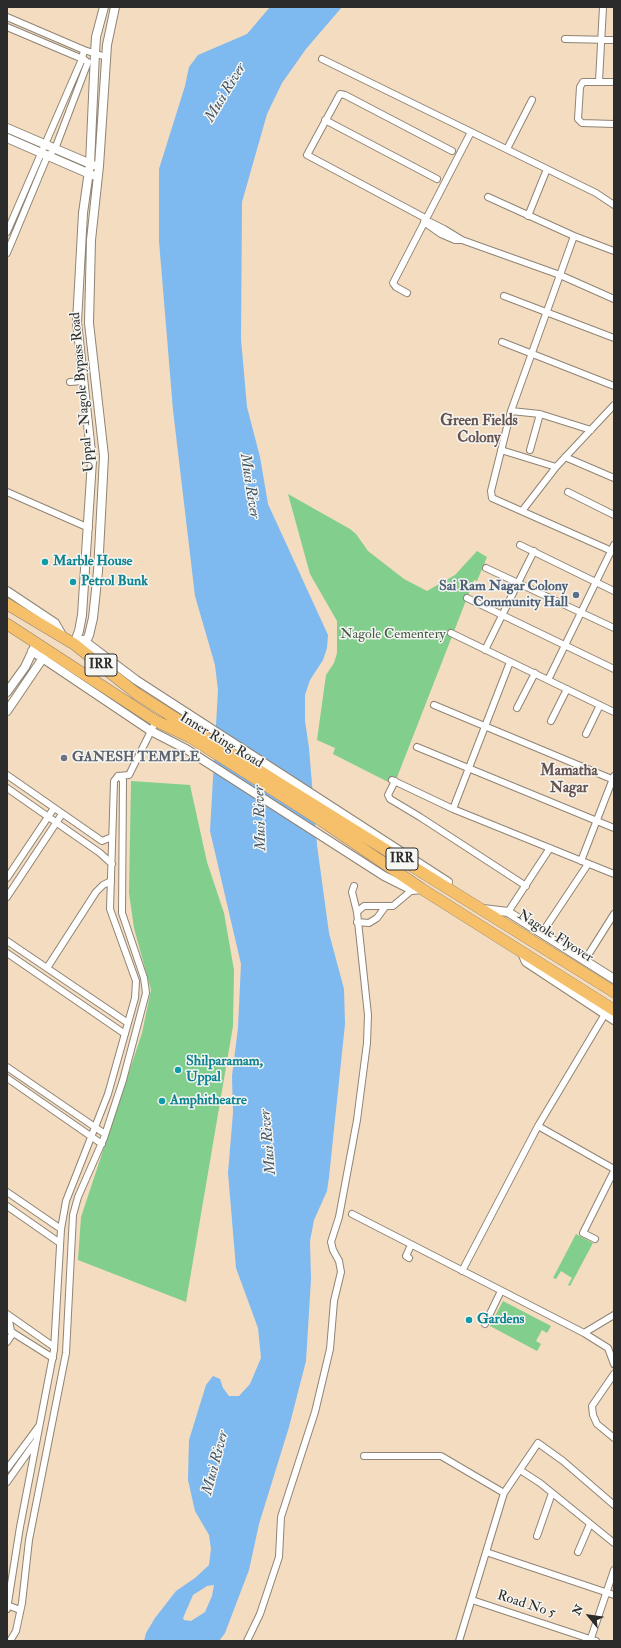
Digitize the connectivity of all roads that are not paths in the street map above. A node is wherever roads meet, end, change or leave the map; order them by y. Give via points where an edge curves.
1 (104, 7) edge
2 (115, 7) edge
3 (603, 7) edge
4 (7, 17) edge
5 (7, 27) edge
6 (565, 39) dead end
7 (602, 40) junction
8 (614, 40) edge
9 (76, 47) junction
10 (60, 50) junction
11 (84, 50) junction
12 (95, 53) junction
13 (106, 57) junction
14 (322, 59) dead end
15 (88, 62) junction
16 (599, 81) junction
17 (614, 82) edge
18 (532, 100) dead end
19 (325, 120) junction
20 (614, 124) edge
21 (7, 128) edge
22 (471, 132) junction
23 (7, 138) edge
24 (46, 145) junction
25 (55, 149) junction
26 (507, 149) junction
27 (452, 150) dead end
28 (44, 155) junction
29 (90, 164) junction
30 (99, 166) junction
31 (547, 169) junction
32 (88, 174) junction
33 (98, 178) junction
34 (437, 179) dead end
35 (488, 197) dead end
36 (614, 205) edge
37 (528, 216) junction
38 (425, 220) junction
39 (7, 232) edge
40 (574, 236) junction
41 (614, 251) edge
42 (7, 253) edge
43 (560, 275) junction
44 (407, 293) dead end
45 (504, 296) dead end
46 (614, 299) edge
47 (546, 313) junction
48 (614, 338) edge
49 (502, 342) dead end
50 (530, 353) junction
51 (82, 381) junction
52 (70, 382) dead end
53 (614, 386) edge
54 (614, 405) edge
55 (511, 411) junction
56 (540, 414) junction
57 (591, 430) junction
58 (501, 450) junction
59 (530, 450) dead end
60 (565, 456) junction
61 (556, 467) junction
62 (614, 478) edge
63 (7, 492) edge
64 (568, 492) dead end
65 (522, 511) junction
66 (614, 515) edge
67 (89, 528) junction
68 (520, 545) dead end
69 (613, 549) edge
70 (534, 551) junction
71 (486, 568) dead end
72 (596, 582) junction
73 (518, 583) junction
74 (7, 591) edge
75 (614, 591) edge
76 (467, 598) dead end
77 (7, 604) edge
78 (581, 613) junction
79 (502, 614) junction
80 (7, 624) edge
81 (614, 628) edge
82 (451, 633) dead end
83 (64, 638) junction
84 (80, 643) junction
85 (565, 645) junction
86 (34, 648) junction
87 (485, 650) junction
88 (45, 655) junction
89 (510, 662) junction
90 (614, 669) edge
91 (535, 673) junction
92 (548, 680) junction
93 (566, 689) junction
94 (7, 692) edge
95 (600, 704) junction
96 (434, 705) dead end
97 (517, 708) dead end
98 (7, 711) edge
99 (614, 712) edge
100 (551, 721) dead end
101 (485, 725) junction
102 (153, 726) junction
103 (586, 734) dead end
104 (417, 747) dead end
105 (468, 768) junction
106 (7, 775) edge
107 (118, 776) junction
108 (614, 778) edge
109 (7, 788) edge
110 (54, 808) junction
111 (453, 809) junction
112 (62, 814) junction
113 (323, 816) junction
114 (48, 817) junction
115 (596, 821) junction
116 (57, 823) junction
117 (614, 828) edge
118 (112, 837) junction
119 (550, 848) junction
120 (581, 861) junction
121 (112, 864) junction
122 (588, 864) junction
123 (614, 874) edge
124 (7, 878) edge
125 (111, 881) junction
126 (354, 886) dead end
127 (526, 886) junction
128 (417, 890) junction
129 (7, 897) edge
130 (464, 898) junction
131 (384, 907) junction
132 (480, 908) junction
133 (357, 912) junction
134 (508, 912) junction
135 (122, 913) junction
136 (614, 914) edge
137 (114, 922) junction
138 (358, 922) junction
139 (542, 934) junction
140 (7, 941) edge
141 (520, 950) joint
142 (7, 953) edge
143 (585, 960) junction
144 (47, 968) junction
145 (614, 979) edge
146 (614, 992) edge
147 (105, 1007) junction
148 (609, 1012) edge
149 (98, 1015) junction
150 (614, 1020) edge
151 (128, 1023) junction
152 (125, 1034) junction
153 (7, 1067) edge
154 (7, 1078) edge
155 (538, 1126) junction
156 (95, 1127) junction
157 (105, 1134) junction
158 (92, 1137) junction
159 (102, 1144) junction
160 (614, 1170) edge
161 (7, 1192) edge
162 (7, 1206) edge
163 (352, 1214) dead end
164 (60, 1229) junction
165 (595, 1239) dead end
166 (60, 1243) junction
167 (411, 1245) junction
168 (409, 1258) dead end
169 (462, 1271) junction
170 (501, 1291) junction
171 (7, 1315) edge
172 (614, 1315) edge
173 (485, 1324) dead end
174 (10, 1331) edge
175 (584, 1333) junction
176 (7, 1342) edge
177 (54, 1347) junction
178 (53, 1358) junction
179 (614, 1364) edge
180 (614, 1374) edge
181 (40, 1425) junction
182 (614, 1438) edge
183 (38, 1439) junction
184 (364, 1456) dead end
185 (7, 1469) edge
186 (520, 1470) junction
187 (7, 1482) edge
188 (504, 1493) junction
189 (552, 1493) junction
190 (614, 1504) edge
191 (590, 1524) junction
192 (537, 1536) dead end
193 (614, 1543) edge
194 (486, 1552) junction
195 (578, 1552) dead end
196 (614, 1570) edge
197 (606, 1593) junction
198 (614, 1596) edge
199 (8, 1597) edge
200 (472, 1600) junction
201 (7, 1606) edge
202 (21, 1606) junction
203 (592, 1640) edge
204 (10, 1641) edge
205 (247, 1641) edge
206 (459, 1641) edge

1 - 12 street, Uppal - Nagole Bypass Road via 96,37
2 - 13 street, Uppal - Nagole Bypass Road
3 - 7 street
4 - 9 street
5 - 10 street
6 - 7 street
7 - 8 street
7 - 16 street
9 - 10 street
9 - 11 street
10 - 15 street
11 - 12 street
11 - 15 street
12 - 13 street
12 - 15 street, Uppal - Nagole Bypass Road
13 - 30 street, Uppal - Nagole Bypass Road
14 - 22 street
15 - 24 street
15 - 25 street
15 - 29 street, Uppal - Nagole Bypass Road
16 - 17 street
16 - 20 street via 585,80 581,83 579,121
18 - 26 street
19 - 27 street via 340,94 345,95
19 - 34 street
19 - 38 street via 307,155
21 - 24 street
22 - 26 street
22 - 38 street
23 - 28 street
24 - 25 street
24 - 28 street
25 - 28 street
25 - 29 street
26 - 31 street
28 - 32 street
28 - 39 street
28 - 42 street
29 - 30 street
29 - 32 street, Uppal - Nagole Bypass Road
30 - 33 street, Uppal - Nagole Bypass Road
31 - 36 street
31 - 37 street
32 - 33 street
32 - 51 street, Uppal - Nagole Bypass Road via 82,220 77,322
33 - 84 street, Uppal - Nagole Bypass Road via 91,240 89,322 104,456 93,618
35 - 37 street
37 - 40 street
38 - 43 street via 462,240
38 - 44 street via 393,283
40 - 41 street
40 - 43 street
43 - 46 street
43 - 47 street
45 - 47 street
47 - 48 street
47 - 50 street
49 - 50 street
50 - 53 street
50 - 55 street
51 - 52 street
51 - 67 street, Uppal - Nagole Bypass Road via 92,451
54 - 57 street
55 - 56 street
55 - 58 street
56 - 57 street
56 - 59 street
57 - 60 street
58 - 61 street
58 - 65 street via 491,491 492,498
60 - 61 street
60 - 62 street
61 - 65 street
63 - 67 street
64 - 66 street
65 - 69 street
67 - 84 street, Uppal - Nagole Bypass Road
68 - 70 street
69 - 72 street
70 - 72 street
70 - 73 street
71 - 73 street
72 - 75 street
72 - 78 street
73 - 78 street
73 - 79 street
74 - 83 street via 56,623
76 - 79 street
77 - 83 highway, Inner Ring Road / IRR
78 - 81 street
78 - 85 street
79 - 85 street
79 - 87 street
80 - 86 highway, Inner Ring Road / IRR
82 - 87 street
83 - 84 highway, Inner Ring Road / IRR
84 - 113 highway, Inner Ring Road / IRR via 138,694
84 - 130 street via 370,830 452,885
85 - 90 street
85 - 92 street
86 - 88 highway, Inner Ring Road / IRR
86 - 94 street via 25,667
87 - 89 street
88 - 98 street
88 - 102 highway, Inner Ring Road / IRR
89 - 91 street
89 - 101 street
91 - 92 street
91 - 97 street
92 - 93 street
93 - 95 street
93 - 100 street
95 - 99 street
95 - 103 street
96 - 101 street
101 - 105 street
101 - 108 street
102 - 107 street via 129,775
102 - 113 highway, Inner Ring Road / IRR via 190,737
102 - 128 street via 384,876
104 - 105 street
105 - 111 street
105 - 115 street
106 - 110 street
107 - 118 street via 114,781
107 - 135 street via 123,780
108 - 115 street
109 - 114 street
110 - 112 street
110 - 114 street
111 - 119 street
111 - 127 street via 393,781 388,795 390,799
112 - 116 street
112 - 118 street via 102,841
113 - 128 highway, Inner Ring Road / IRR
113 - 130 highway, Inner Ring Road / IRR
114 - 116 street
114 - 124 street
115 - 117 street
115 - 120 street
116 - 121 street
116 - 129 street
118 - 121 street
119 - 120 street
119 - 127 street
120 - 122 street
121 - 125 street
122 - 123 street
122 - 139 street
125 - 137 street via 110,909
125 - 144 street via 96,892
126 - 133 street via 352,892
127 - 134 street
128 - 131 street via 393,906
128 - 141 highway, Inner Ring Road / IRR
130 - 132 highway, Inner Ring Road / IRR
131 - 133 street via 364,906
131 - 138 street via 377,918 369,923
132 - 134 street
132 - 146 highway, Nagole Flyover / IRR
133 - 138 street
134 - 139 street
135 - 137 street
135 - 157 street via 144,978 146,994 123,1080
136 - 143 street
137 - 151 street via 136,981 135,998
138 - 205 street via 368,1015 367,1043 355,1135 339,1217 331,1242 341,1272 334,1301 330,1349 315,1412 281,1517 279,1557 260,1614
139 - 143 street
140 - 144 street
141 - 148 highway, Nagole Flyover / IRR
142 - 149 street
143 - 145 street
144 - 147 street
147 - 149 street
147 - 151 street
148 - 150 street
148 - 155 street
149 - 152 street
151 - 152 street
152 - 156 street via 108,1094
153 - 156 street
154 - 158 street
155 - 160 street
155 - 169 street
156 - 157 street
156 - 158 street
157 - 159 street
158 - 159 street
158 - 164 street via 66,1200
159 - 202 street via 73,1215 66,1353 29,1540
160 - 165 street via 583,1233
161 - 164 street
162 - 166 street
163 - 167 street
164 - 166 street
166 - 177 street
167 - 168 street via 406,1256
167 - 169 street
169 - 170 street via 473,1280
170 - 173 street
170 - 175 street
171 - 174 street
171 - 177 street
172 - 175 street
174 - 176 street
174 - 178 street
175 - 179 street via 608,1348
177 - 178 street
178 - 181 street
180 - 182 street via 592,1406 592,1415 597,1424
181 - 183 street
181 - 185 street
183 - 187 street
183 - 199 street
184 - 188 street via 441,1456
186 - 188 street
186 - 189 street
186 - 190 street via 538,1443
188 - 194 street
189 - 191 street
189 - 192 street
191 - 193 street
191 - 195 street
194 - 197 street
194 - 200 street
196 - 197 street
197 - 198 street
197 - 203 street
199 - 201 street
199 - 202 street
200 - 203 street, Road No 5
200 - 206 street
201 - 202 street
202 - 204 street via 16,1631

